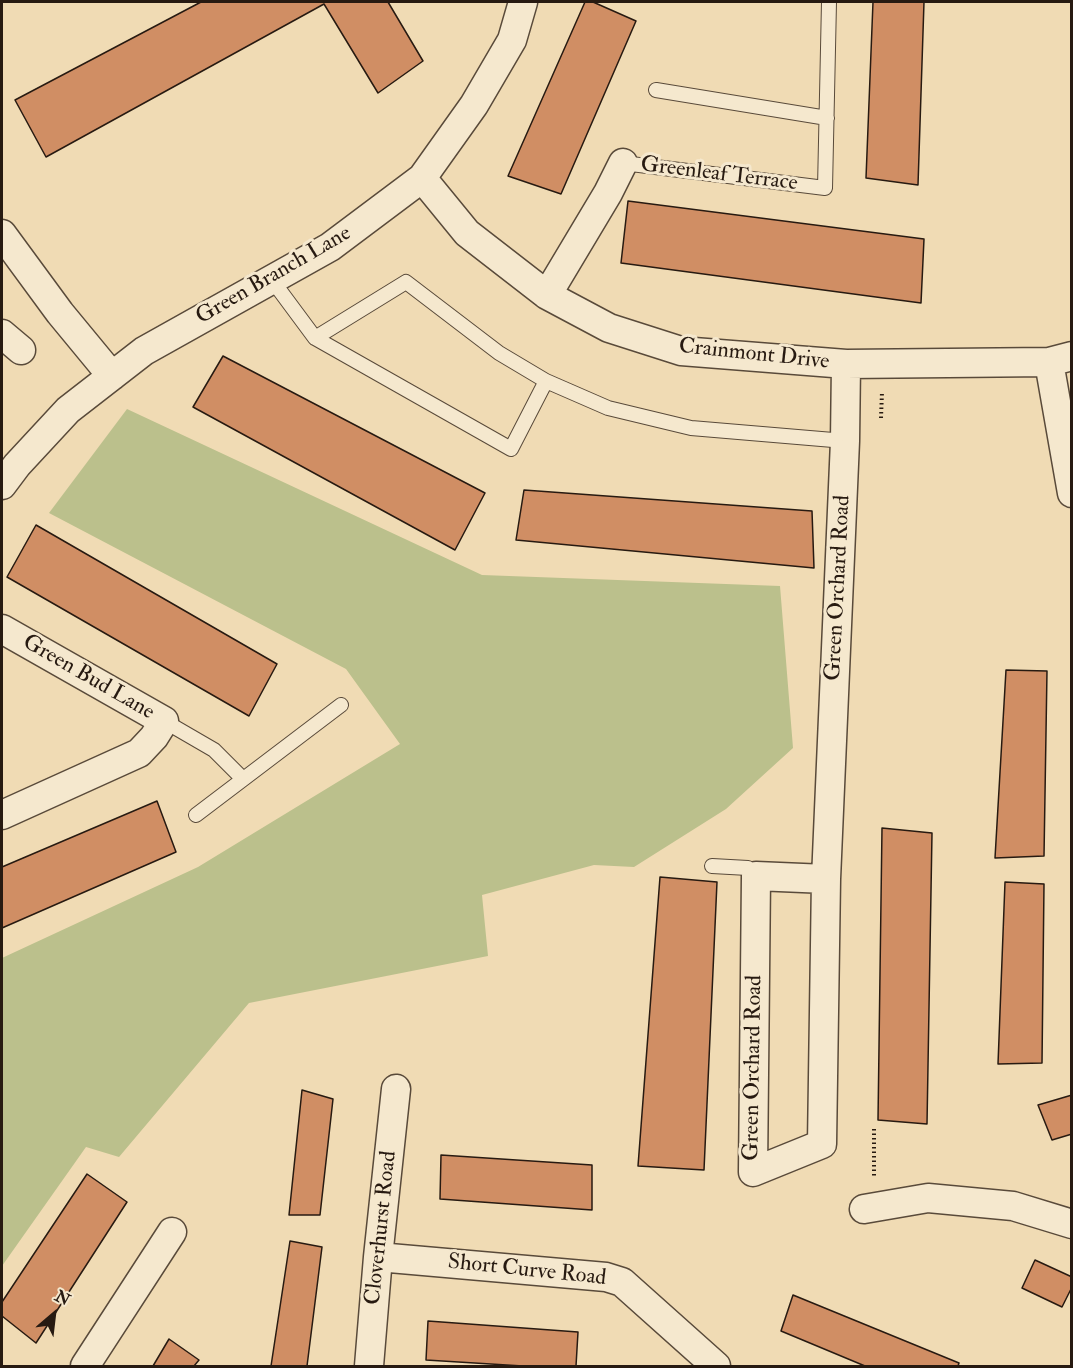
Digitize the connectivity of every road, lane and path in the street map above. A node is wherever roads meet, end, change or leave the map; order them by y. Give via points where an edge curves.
1 (523, 2) edge
2 (829, 2) edge
3 (656, 90) dead end
4 (827, 118) junction
5 (623, 163) joint
6 (422, 178) junction
7 (2, 234) edge
8 (272, 280) junction
9 (548, 295) junction
10 (315, 338) junction
11 (1060, 359) edge
12 (846, 364) junction
13 (112, 376) junction
14 (546, 381) junction
15 (882, 392) dead end
16 (881, 418) dead end
17 (845, 441) junction
18 (2, 485) edge
19 (1071, 493) edge
20 (2, 629) edge
21 (342, 705) dead end
22 (164, 721) junction
23 (243, 779) junction
24 (2, 814) edge
25 (196, 815) dead end
26 (712, 866) dead end
27 (756, 876) junction
28 (826, 879) junction
29 (396, 1089) dead end
30 (874, 1129) dead end
31 (874, 1176) dead end
32 (864, 1209) dead end
33 (1071, 1224) edge
34 (172, 1232) dead end
35 (378, 1257) junction
36 (85, 1366) edge
37 (369, 1366) edge
38 (716, 1366) edge

1 - 6 street, Green Branch Lane via 512,40 474,105
2 - 4 lane, Greenleaf Terrace
3 - 4 lane
4 - 5 lane, Greenleaf Terrace via 825,188
5 - 9 street, Greenleaf Terrace
6 - 8 street, Green Branch Lane via 330,247
6 - 9 street, Crainmont Drive via 467,233
7 - 13 street
8 - 10 lane
8 - 13 street, Green Branch Lane via 144,351
9 - 12 street, Crainmont Drive via 609,328 681,351
10 - 14 lane via 406,282 499,353
10 - 14 lane via 511,449
11 - 12 street, Crainmont Drive
11 - 19 street
12 - 17 street, Green Orchard Road
13 - 18 street, Green Branch Lane via 68,410
14 - 17 lane via 608,408 691,428
15 - 16 path
17 - 28 street, Green Orchard Road
20 - 22 street, Green Bud Lane
21 - 23 lane
22 - 23 lane via 214,750
22 - 24 street, Green Bud Lane via 139,753
23 - 25 lane
26 - 27 lane via 748,868
27 - 28 street
27 - 28 street, Green Orchard Road via 753,1172 822,1144
29 - 35 street, Cloverhurst Road
30 - 31 path
32 - 33 street via 928,1198 1013,1206
34 - 36 street
35 - 37 street, Cloverhurst Road
35 - 38 street, Short Curve Road via 606,1276 622,1282

